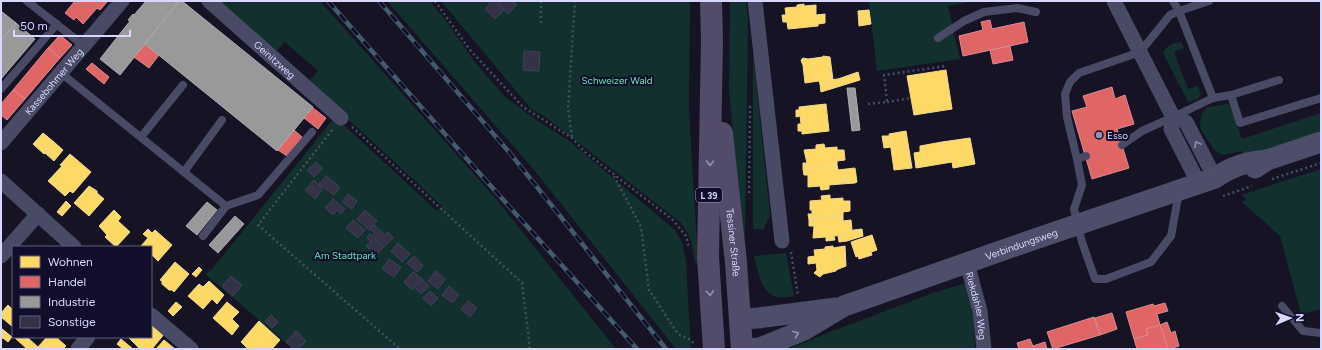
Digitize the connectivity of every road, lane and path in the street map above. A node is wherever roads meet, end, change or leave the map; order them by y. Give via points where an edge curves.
1 (27, 1) edge
2 (122, 1) edge
3 (209, 1) edge
4 (435, 1) edge
5 (541, 1) edge
6 (575, 1) edge
7 (711, 1) edge
8 (755, 1) edge
9 (1114, 1) edge
10 (1173, 1) edge
11 (1209, 1) edge
12 (1036, 12) dead end
13 (1179, 12) junction
14 (541, 23) dead end
15 (57, 24) junction
16 (938, 38) dead end
17 (712, 40) junction
18 (84, 46) junction
19 (1140, 52) junction
20 (946, 66) dead end
21 (61, 73) junction
22 (1279, 80) dead end
23 (183, 85) dead end
24 (1, 89) edge
25 (1231, 95) junction
26 (911, 98) dead end
27 (1213, 98) junction
28 (1321, 98) edge
29 (887, 102) junction
30 (868, 104) dead end
31 (750, 106) dead end
32 (1173, 117) junction
33 (341, 118) junction
34 (222, 120) dead end
35 (312, 132) dead end
36 (141, 137) junction
37 (572, 138) junction
38 (1321, 142) edge
39 (1, 143) edge
40 (1122, 145) dead end
41 (1086, 156) dead end
42 (1077, 159) junction
43 (184, 172) junction
44 (613, 174) junction
45 (1, 181) edge
46 (1207, 181) junction
47 (1179, 191) junction
48 (749, 196) dead end
49 (226, 206) junction
50 (38, 214) junction
51 (1075, 217) junction
52 (203, 236) dead end
53 (782, 242) dead end
54 (73, 246) edge
55 (690, 251) dead end
56 (1, 256) edge
57 (967, 263) junction
58 (794, 272) dead end
59 (798, 295) dead end
60 (844, 306) junction
61 (1282, 306) dead end
62 (152, 316) edge
63 (740, 319) junction
64 (712, 321) junction
65 (1321, 333) edge
66 (87, 338) edge
67 (691, 340) dead end
68 (78, 349) edge
69 (191, 349) edge
70 (400, 349) edge
71 (530, 349) edge
72 (714, 349) edge
73 (742, 349) edge
74 (747, 349) edge
75 (984, 349) edge

1 - 15 lane
2 - 18 street, Kassebohmer Weg
3 - 33 street, Geinitzweg
4 - 37 path via 470,50 523,107
5 - 14 path
6 - 37 path via 568,109
7 - 17 main road, Tessiner Straße / L 39
8 - 53 street
9 - 19 street
10 - 13 lane
11 - 13 lane
12 - 16 lane via 1017,8 984,12 964,21
13 - 19 lane via 1170,15
13 - 27 lane
15 - 18 lane
15 - 24 lane
17 - 63 main road, Tessiner Straße / L 39
17 -> 64 main road, Tessiner Straße / L 39 via 708,257
18 - 21 street, Kassebohmer Weg
19 - 32 street
19 - 42 lane via 1079,73 1070,82 1065,94 1067,117
20 - 29 path via 884,75
21 - 36 lane
21 - 39 street, Kassebohmer Weg
22 - 25 lane
23 - 36 lane
25 - 27 lane
25 - 28 lane via 1240,123
26 - 29 path
27 - 32 lane
29 - 30 path
31 - 48 path
32 - 40 lane via 1142,131
32 - 46 street via 1186,122
33 - 70 path via 258,225
33 - 71 path via 522,283
34 - 43 lane
35 - 49 lane via 258,195
36 - 43 lane
37 - 44 path
38 - 46 main road, Verbindungsweg via 1267,160 1249,162 1226,170
41 - 42 lane
42 - 51 lane via 1082,185
43 - 49 lane
44 - 55 path via 673,220 686,236
44 - 67 path via 641,227 649,290 678,334
45 - 50 street
46 - 47 main road, Verbindungsweg
47 - 51 main road, Verbindungsweg
47 - 51 lane via 1170,236 1151,262 1106,279 1095,279
49 - 52 lane
50 - 54 street
50 - 56 street
51 - 57 main road, Verbindungsweg
57 - 60 main road, Verbindungsweg
57 - 75 street, Riekdahler Weg via 980,311
58 - 59 path
60 - 63 main road, Verbindungsweg
74 -> 60 main road, Verbindungsweg via 760,348 804,330
61 - 65 lane via 1303,331
62 - 69 street
63 - 64 main road
63 - 73 main road, Tessiner Straße / L 39
64 - 72 main road, Tessiner Straße / L 39
66 - 68 street

